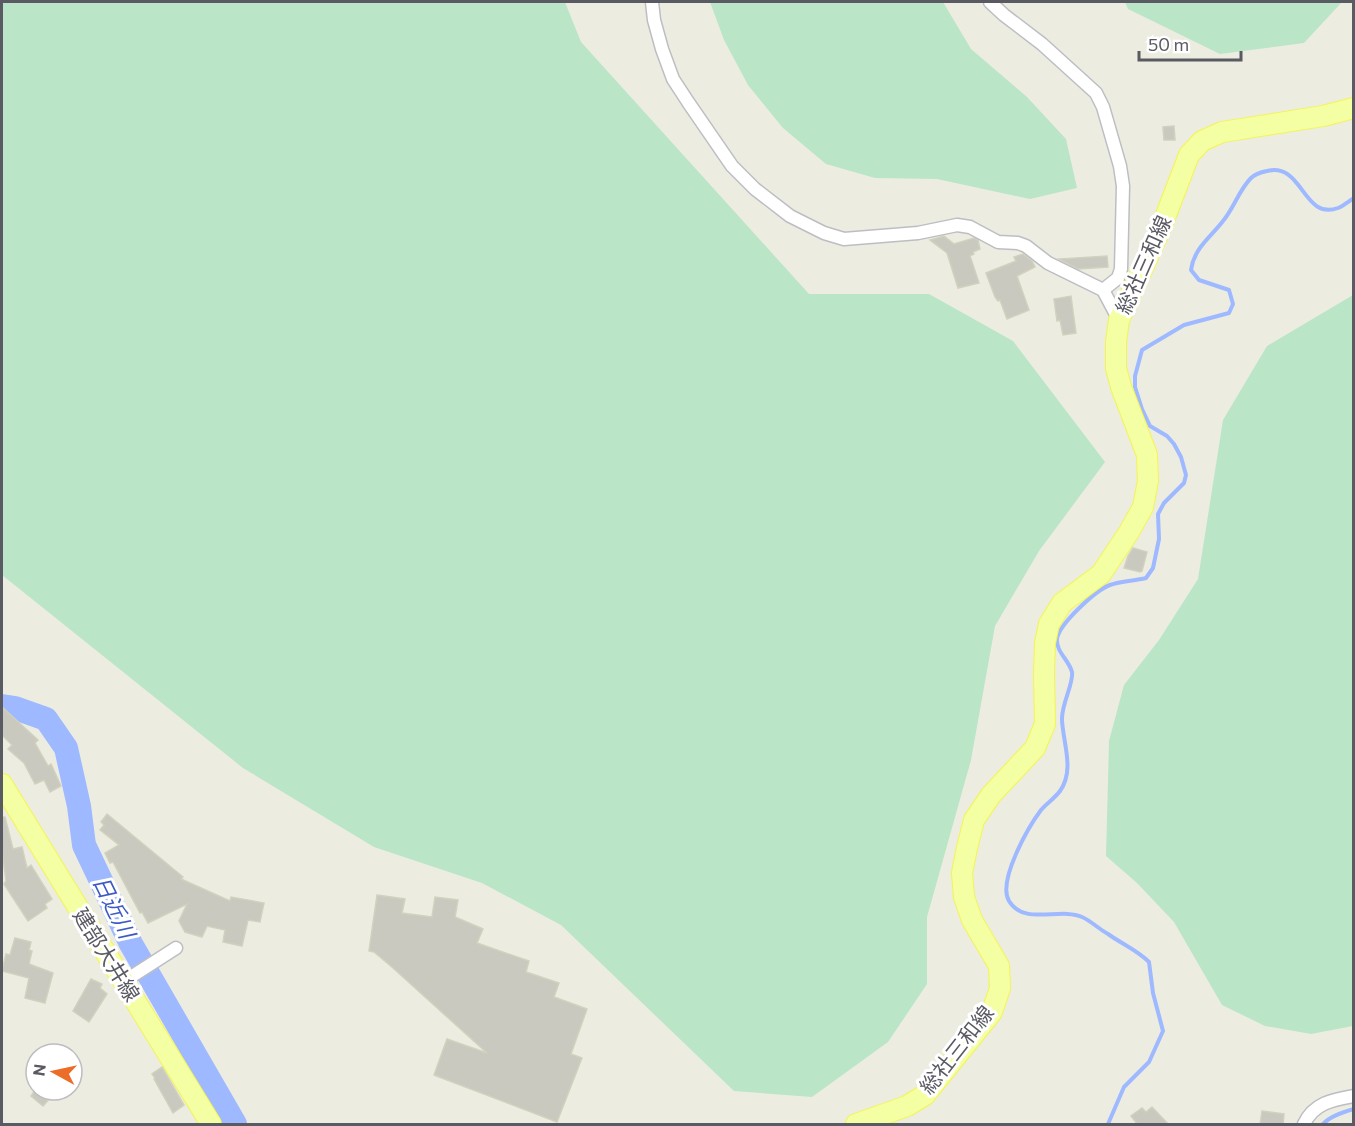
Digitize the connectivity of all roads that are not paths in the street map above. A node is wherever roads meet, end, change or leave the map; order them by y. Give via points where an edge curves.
1 (652, 2) edge
2 (990, 2) edge
3 (1353, 108) edge
4 (1103, 290) junction
5 (1119, 320) junction
6 (2, 784) edge
7 (176, 948) dead end
8 (125, 980) junction
9 (1353, 1096) edge
10 (211, 1125) edge
11 (855, 1125) edge
12 (1304, 1125) edge

1 - 4 street via 662,49 688,102 732,166 790,216 844,239 918,233 957,225 970,227 998,242 1026,246 1062,272
2 - 4 street via 1096,93 1103,107 1123,186 1121,269 1118,278
3 - 5 main road, 総社三和線 via 1222,132 1202,141 1189,155
4 - 5 street
5 - 11 main road, 総社三和線 via 1118,378 1147,455 1148,481 1143,507 1101,574 1062,603 1049,624 1044,662 1045,724 1035,748 991,795 974,820 963,873 964,897 972,920 999,966 1000,988 992,1012 925,1095 907,1106
6 - 8 main road, 建部大井線
7 - 8 street
8 - 10 main road, 建部大井線
9 - 12 street via 1325,1101 1309,1114

